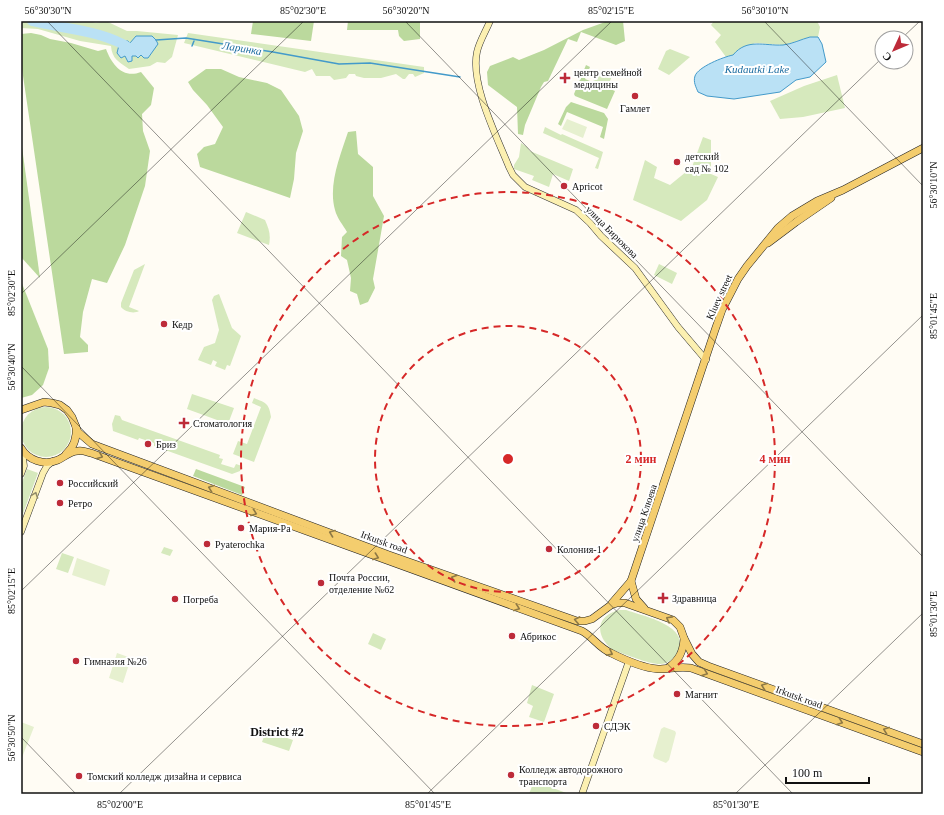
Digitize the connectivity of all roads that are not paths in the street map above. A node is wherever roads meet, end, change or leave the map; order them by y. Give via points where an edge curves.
1 (490, 21) edge
2 (923, 148) edge
3 (706, 360) junction
4 (29, 408) junction
5 (21, 410) edge
6 (21, 416) edge
7 (75, 425) junction
8 (22, 449) edge
9 (63, 457) junction
10 (54, 461) junction
11 (21, 474) edge
12 (21, 532) edge
13 (631, 581) junction
14 (611, 605) junction
15 (646, 610) junction
16 (684, 638) junction
17 (629, 661) junction
18 (667, 668) junction
19 (923, 744) edge
20 (923, 752) edge
21 (582, 794) edge

1 - 3 street, улица Бирюкова via 477,52 476,77 480,94 513,175 524,187 576,210 585,217 635,268 678,327
2 - 3 main road, Kluev street via 817,201 792,216 773,233 747,266 730,294
3 - 13 main road, улица Клюева
4 - 5 main road, Irkutsk road
4 - 6 main road, Irkutsk road
4 - 7 main road, Irkutsk road via 44,402 60,405 67,410
7 - 9 main road, Irkutsk road via 74,443
14 -> 7 main road, Irkutsk road via 592,619 576,621 389,555 92,444 78,432
8 - 10 main road, Irkutsk road via 27,456 37,461
8 - 11 street via 24,466
9 - 10 main road, Irkutsk road
9 -> 17 main road, Irkutsk road via 78,451 91,453 582,631 610,653
12 -> 10 street via 43,473
13 - 14 main road, улица Клюева
13 - 15 main road via 636,599
14 - 15 main road, Irkutsk road via 625,603
16 -> 15 main road, Irkutsk road via 680,627 673,620
16 - 18 main road via 680,656
19 -> 16 main road, Irkutsk road via 708,666 699,662 692,654
17 - 18 main road, Irkutsk road via 652,668
17 - 21 street
18 -> 20 main road, Irkutsk road via 697,670

